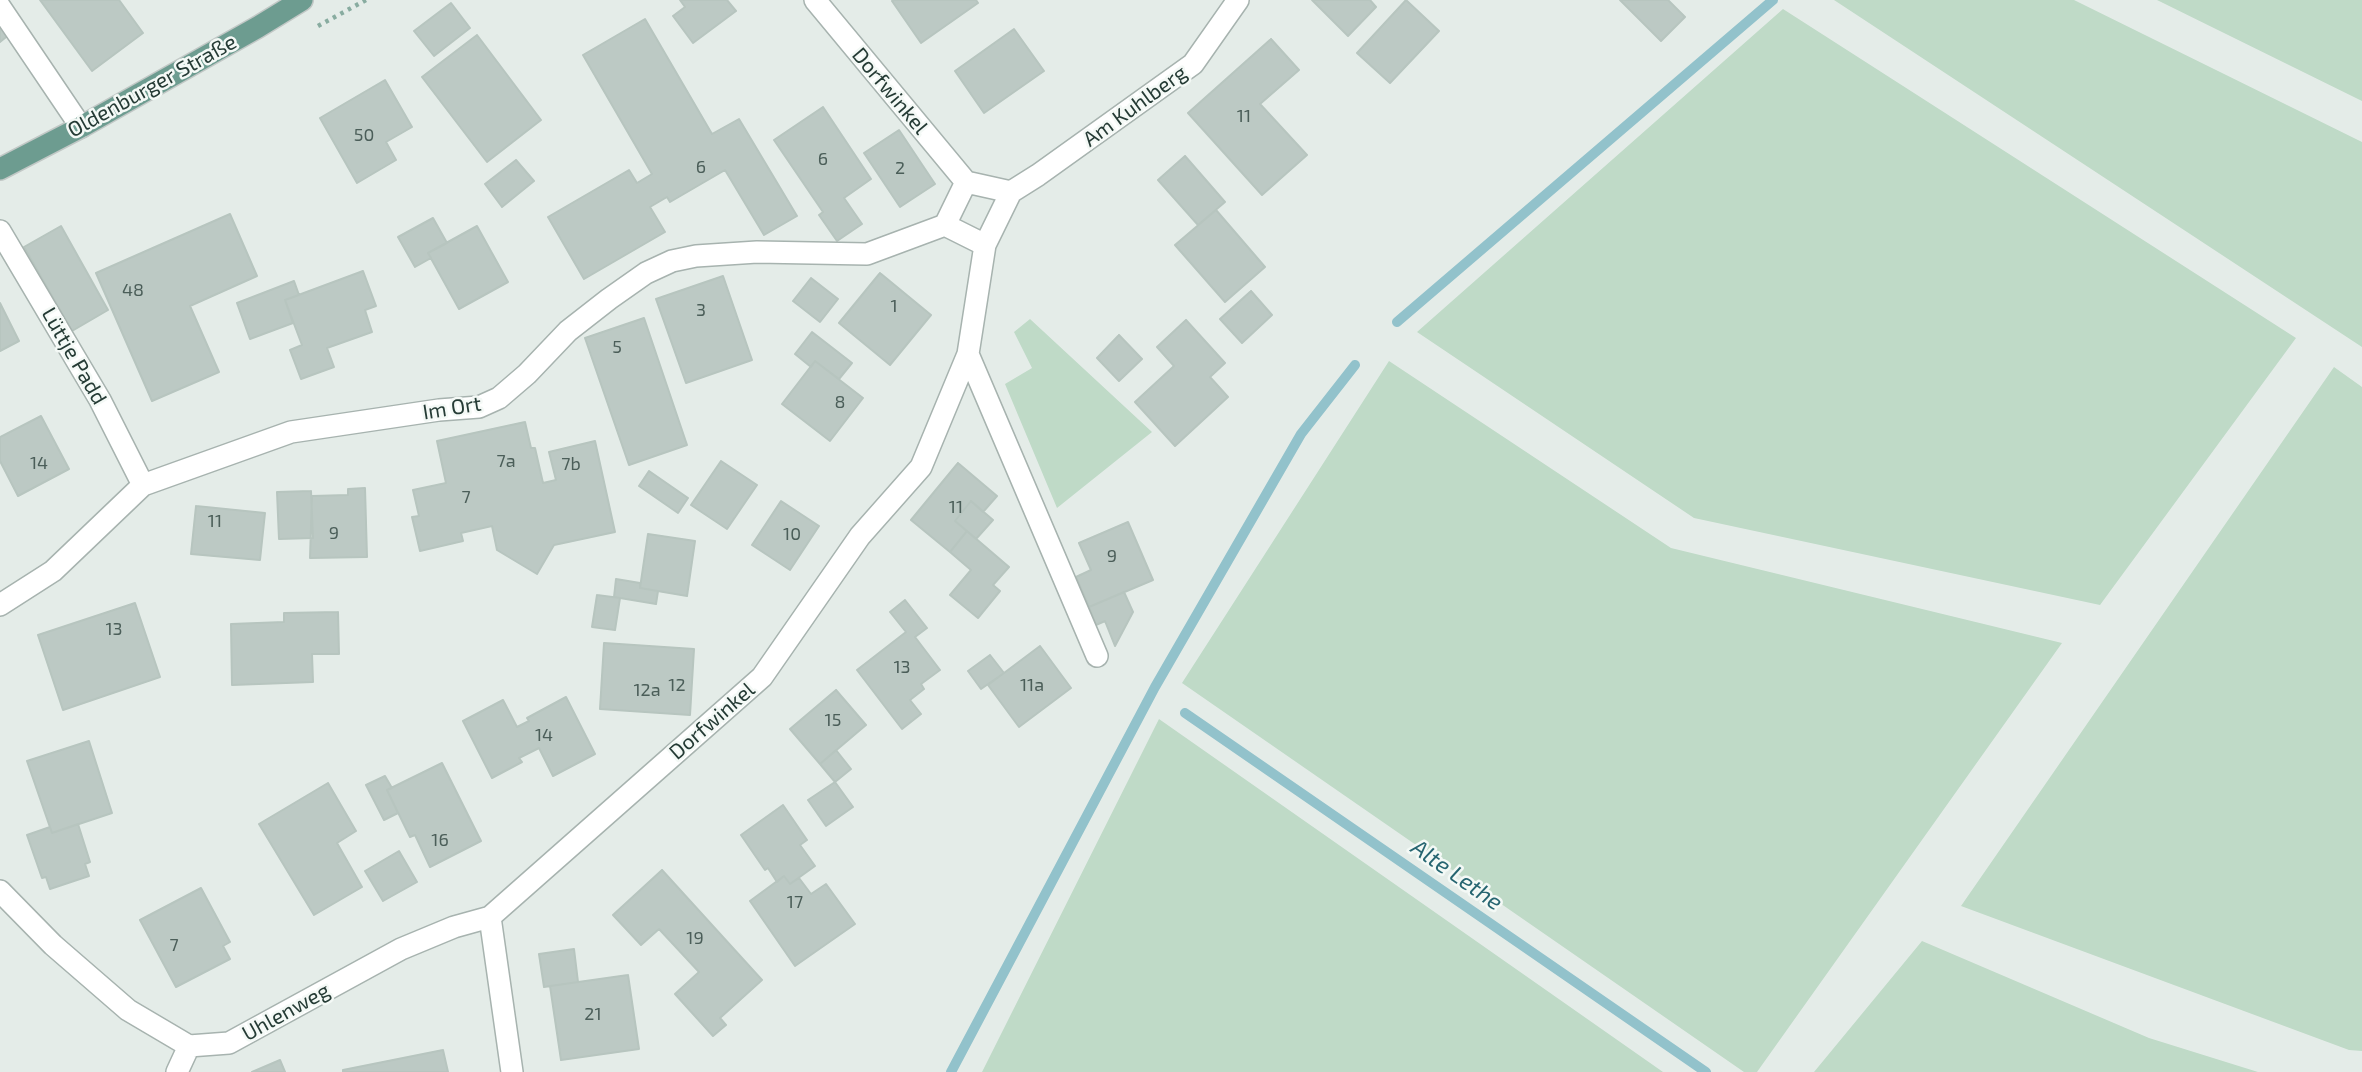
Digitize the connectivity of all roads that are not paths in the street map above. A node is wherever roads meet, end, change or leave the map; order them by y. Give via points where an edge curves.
1 (302, 0) edge
2 (814, 0) edge
3 (1238, 0) edge
4 (0, 8) edge
5 (81, 127) junction
6 (0, 169) edge
7 (966, 182) junction
8 (1011, 192) junction
9 (945, 225) junction
10 (0, 230) edge
11 (985, 245) junction
12 (968, 354) junction
13 (143, 485) junction
14 (0, 605) edge
15 (1097, 656) dead end
16 (0, 891) edge
17 (490, 917) junction
18 (189, 1046) junction
19 (177, 1072) edge
20 (512, 1072) edge

1 - 5 main road, Oldenburger Straße
2 - 7 street, Dorfwinkel
3 - 8 street, Am Kuhlberg via 1194,64
4 - 5 street
5 - 6 main road, Oldenburger Straße
7 - 8 street
7 - 9 street
8 - 11 street, Dorfwinkel
9 - 11 street
9 - 13 street, Im Ort via 867,254 757,252 672,261 609,299 568,331 499,398 479,407 291,432
10 - 13 street, Lüttje Padd via 100,400
11 - 12 street, Dorfwinkel
12 - 15 street
12 - 17 street, Dorfwinkel via 921,467 860,536 762,677
13 - 14 street, Im Ort via 52,571
16 - 18 street via 128,1010
17 - 18 street, Uhlenweg via 401,949 229,1043
17 - 20 street
18 - 19 street

